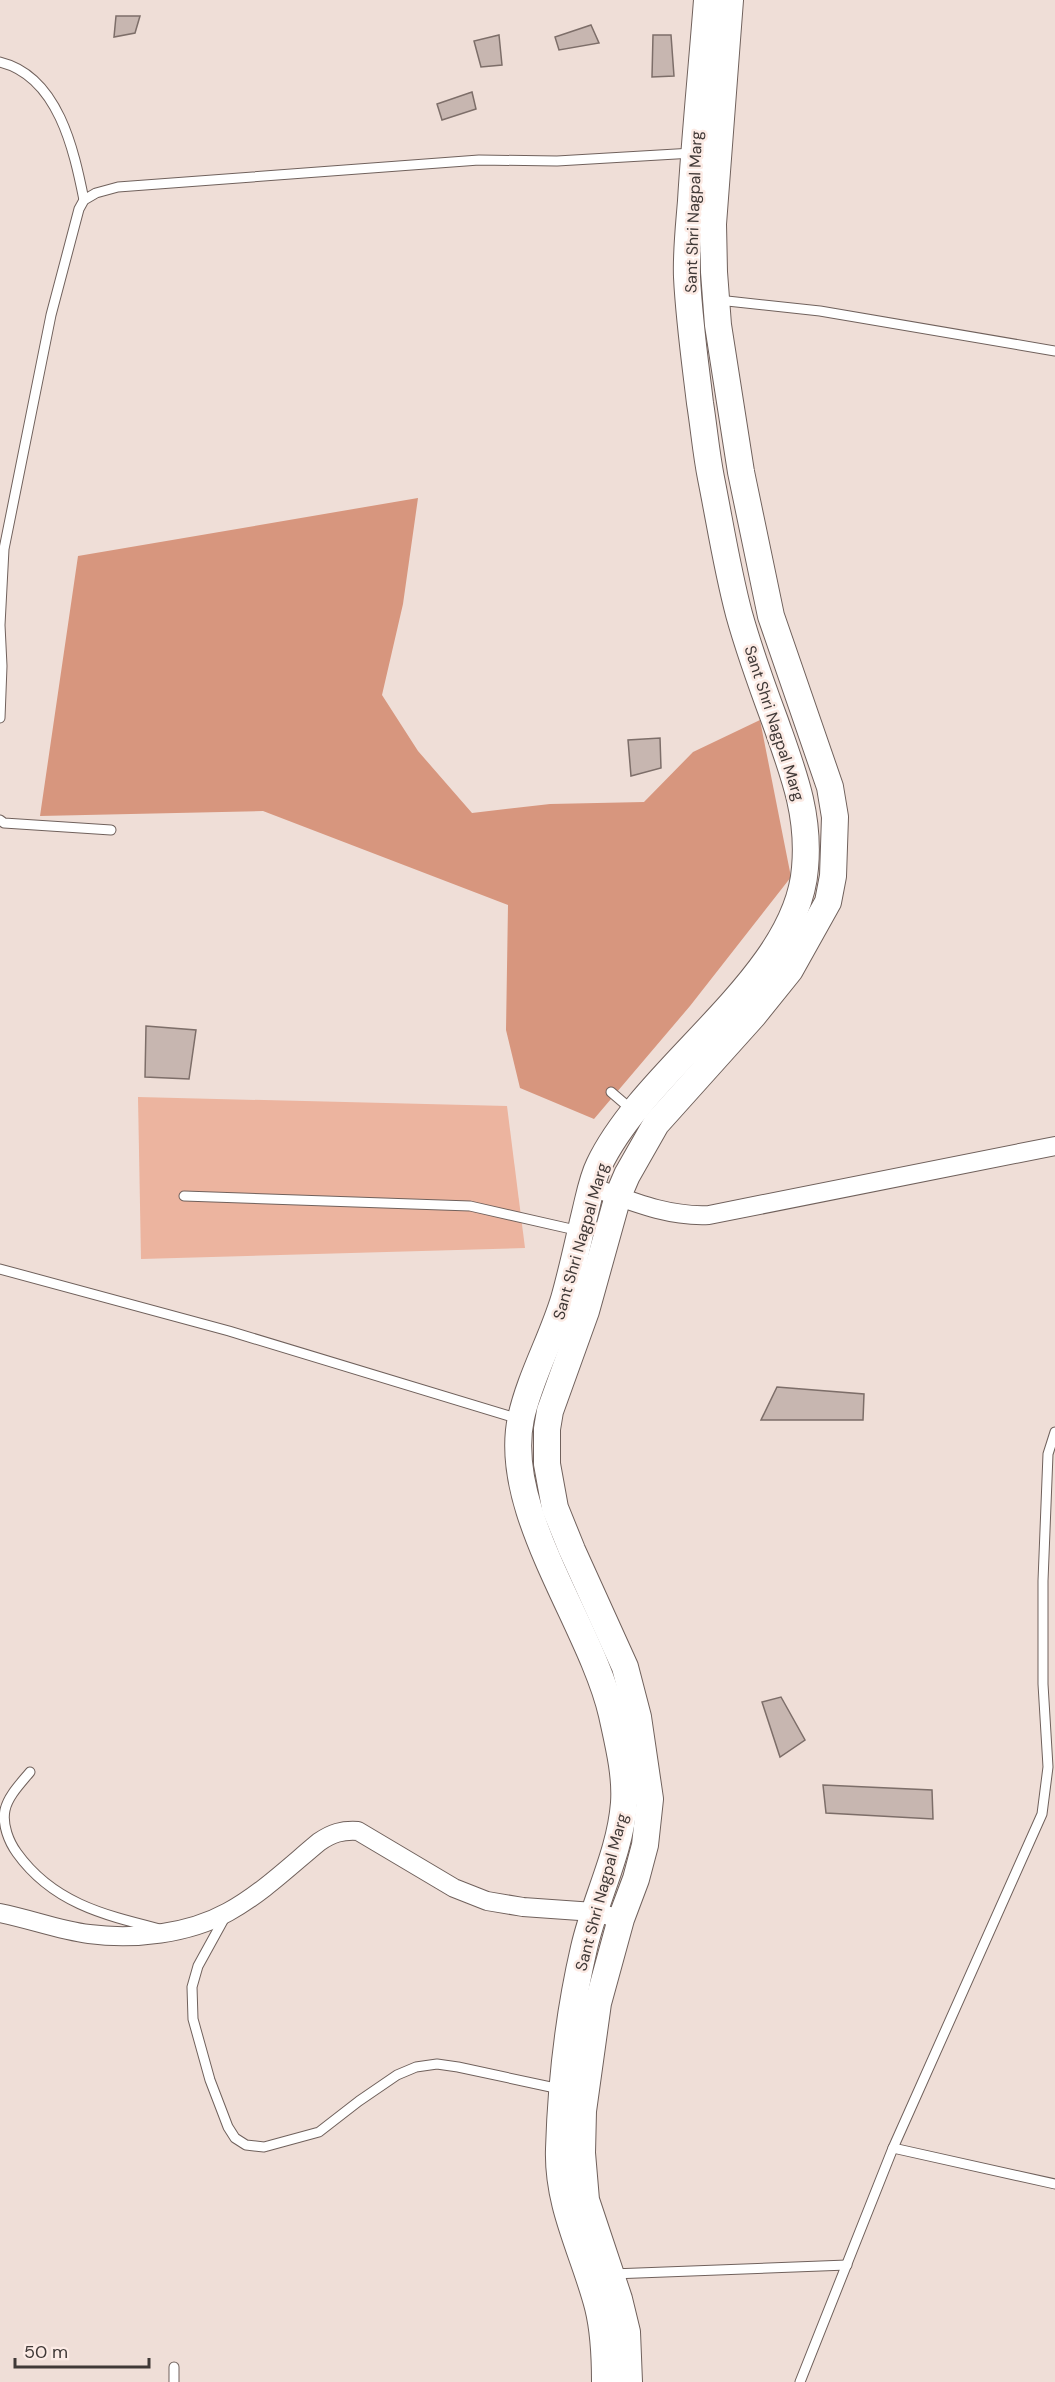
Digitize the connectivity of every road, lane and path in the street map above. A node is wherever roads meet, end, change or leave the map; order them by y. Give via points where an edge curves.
1 (707, 0) edge
2 (730, 0) edge
3 (0, 62) edge
4 (694, 153) junction
5 (84, 200) junction
6 (702, 300) junction
7 (1055, 351) edge
8 (0, 717) edge
9 (0, 820) edge
10 (111, 830) dead end
11 (611, 1092) dead end
12 (633, 1112) junction
13 (1055, 1146) edge
14 (592, 1186) junction
15 (184, 1196) dead end
16 (618, 1196) junction
17 (581, 1231) junction
18 (0, 1269) edge
19 (520, 1420) junction
20 (1055, 1432) edge
21 (30, 1772) dead end
22 (228, 1912) junction
23 (594, 1912) junction
24 (0, 1913) edge
25 (621, 1919) junction
26 (169, 1931) junction
27 (562, 2089) junction
28 (893, 2148) junction
29 (1055, 2184) edge
30 (847, 2265) junction
31 (599, 2275) junction
32 (174, 2367) dead end
33 (174, 2382) edge
34 (605, 2382) edge
35 (629, 2382) edge
36 (800, 2382) edge

1 - 4 street, Sant Shri Nagpal Marg
2 - 6 street, Sant Shri Nagpal Marg via 713,224
3 - 5 lane via 29,76 50,98 64,126
4 - 5 lane via 557,161 479,160 129,186 107,188
4 - 6 street, Sant Shri Nagpal Marg via 687,273
5 - 8 lane via 51,315 7,526 2,574
6 - 7 lane via 820,311
6 - 12 street, Sant Shri Nagpal Marg via 690,329 710,471 739,612 798,786 805,818 806,867 792,919 771,955
6 - 16 street, Sant Shri Nagpal Marg via 771,616 830,787 835,817 833,876 828,902 790,970 656,1124
9 - 10 lane via 4,824
11 - 12 lane
12 - 14 street, Sant Shri Nagpal Marg via 598,1166
13 - 16 street via 709,1215 673,1214
14 - 16 street
14 - 17 street, Sant Shri Nagpal Marg
15 - 17 lane via 470,1206
16 - 25 street, Sant Shri Nagpal Marg via 586,1311 550,1411 545,1446 555,1508 625,1667 645,1754 650,1799 645,1845
17 - 19 street, Sant Shri Nagpal Marg via 563,1302
18 - 19 lane via 229,1331
19 - 23 street, Sant Shri Nagpal Marg via 519,1469 529,1505 594,1661 621,1757 625,1799 610,1870
20 - 28 lane via 1048,1454 1043,1581 1048,1767 1042,1814
21 - 26 lane via 5,1810 5,1828 26,1865 67,1898 96,1911
22 - 23 street via 325,1838 345,1830 358,1831 454,1888 488,1901
22 - 26 street
22 - 27 lane via 198,1966 192,1986 193,2019 228,2127 246,2145 264,2147 319,2132 368,2094 416,2067 458,2067
23 - 25 street
23 - 27 street, Sant Shri Nagpal Marg via 575,1994
24 - 26 street via 89,1934 119,1937
25 - 31 street, Sant Shri Nagpal Marg via 598,2003 583,2122 586,2200
27 - 31 street, Sant Shri Nagpal Marg via 559,2181 564,2206
28 - 29 lane
28 - 30 lane
30 - 31 lane
30 - 36 lane
31 - 34 street, Sant Shri Nagpal Marg
31 - 35 street, Sant Shri Nagpal Marg via 627,2332
32 - 33 lane

